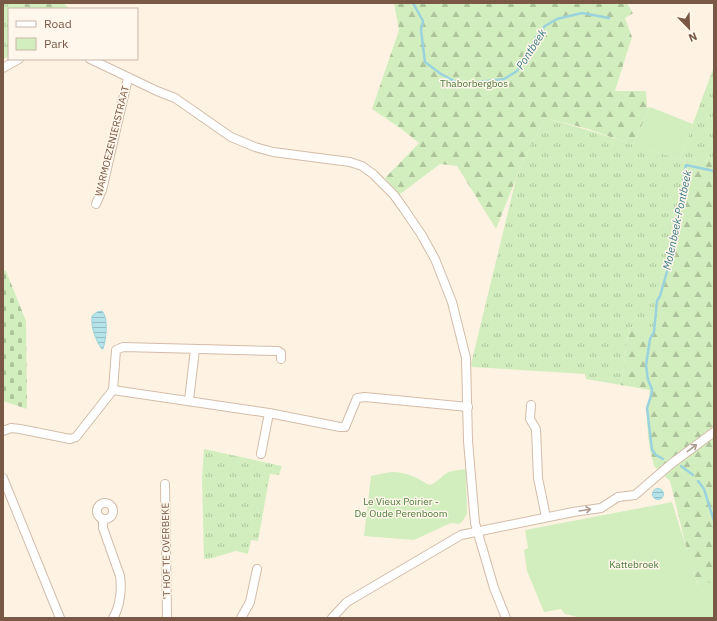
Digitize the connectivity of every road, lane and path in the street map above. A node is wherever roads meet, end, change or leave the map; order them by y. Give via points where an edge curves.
1 (17, 60) edge
2 (92, 60) edge
3 (3, 68) edge
4 (128, 78) junction
5 (96, 204) dead end
6 (195, 349) junction
7 (281, 359) dead end
8 (113, 390) junction
9 (189, 400) junction
10 (531, 405) dead end
11 (468, 407) junction
12 (269, 413) junction
13 (3, 431) edge
14 (714, 432) edge
15 (261, 454) dead end
16 (3, 478) edge
17 (165, 484) dead end
18 (546, 517) junction
19 (103, 519) dead end
20 (477, 531) junction
21 (257, 569) dead end
22 (60, 618) edge
23 (113, 618) edge
24 (167, 618) edge
25 (241, 618) edge
26 (332, 618) edge
27 (506, 618) edge

1 - 3 street
2 - 4 street
4 - 5 street, WARMOEZENIERSTRAAT via 102,190
4 - 11 street via 175,98 231,137 255,147 273,152 350,162 362,166 384,184 421,234 446,283 466,358
6 - 7 street via 278,351 281,352
6 - 8 street via 123,347 116,350
6 - 9 street
8 - 9 street
8 - 13 street via 76,437 70,439 11,428
9 - 12 street
10 - 18 street via 530,418 536,429 538,478
11 - 12 street via 357,398 345,427
11 - 20 street via 468,442
12 - 15 street
18 -> 14 street via 600,508 618,497 635,495
16 - 22 street
17 - 24 street, 'T HOF TE OVERBEKE
18 - 20 street
19 - 23 street via 103,528 121,583
20 - 26 street via 460,535 347,602
20 - 27 street
21 - 25 street via 250,602

